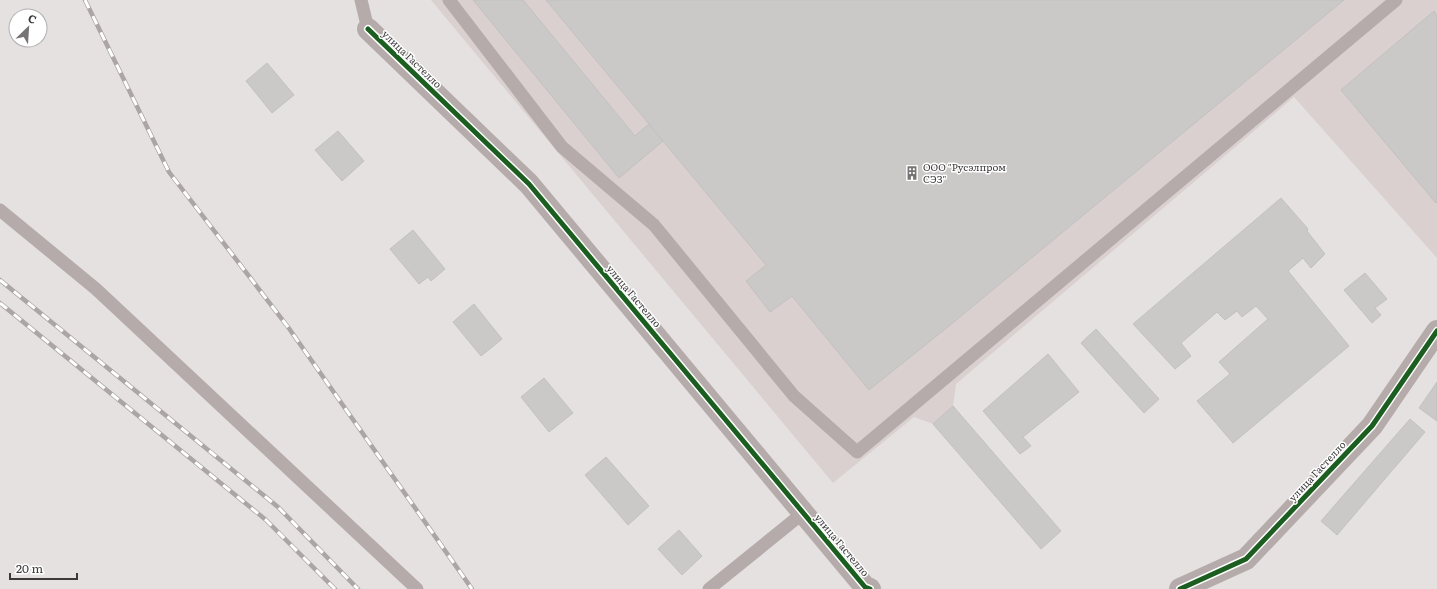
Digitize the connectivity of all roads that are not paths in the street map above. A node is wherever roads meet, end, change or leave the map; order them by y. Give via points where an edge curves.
1 (361, 0) edge
2 (449, 0) edge
3 (1396, 0) edge
4 (368, 29) joint
5 (0, 210) edge
6 (1437, 331) edge
7 (803, 513) junction
8 (417, 589) edge
9 (710, 589) edge
10 (870, 589) edge
11 (1180, 589) edge

1 - 4 lane
2 - 3 lane via 562,147 654,225 794,396 857,452
4 - 7 street, улица Гастелло via 529,184
5 - 8 lane via 96,289
6 - 11 street, улица Гастелло via 1372,426 1246,559
7 - 9 lane
7 - 10 street, улица Гастелло via 865,587

